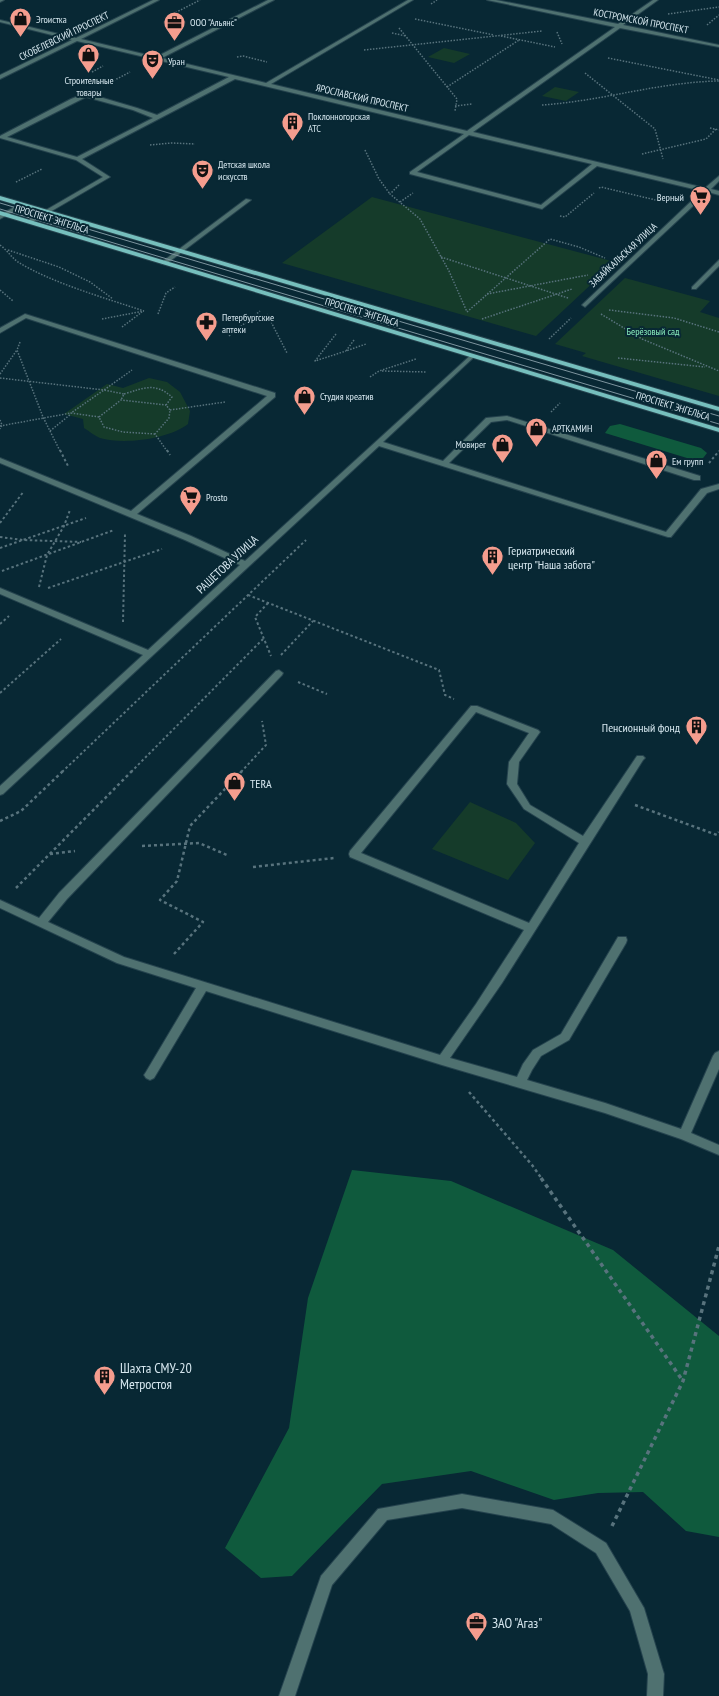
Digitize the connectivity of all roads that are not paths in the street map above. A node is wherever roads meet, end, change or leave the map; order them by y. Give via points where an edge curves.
1 (157, 0) edge
2 (272, 0) edge
3 (411, 0) edge
4 (488, 0) edge
5 (656, 0) edge
6 (3, 22) edge
7 (0, 25) edge
8 (619, 26) junction
9 (76, 39) junction
10 (719, 46) edge
11 (156, 59) junction
12 (0, 77) edge
13 (234, 77) junction
14 (266, 85) junction
15 (156, 117) junction
16 (467, 133) junction
17 (78, 159) junction
18 (596, 164) junction
19 (719, 178) edge
20 (706, 190) junction
21 (719, 194) edge
22 (0, 198) edge
23 (248, 200) dead end
24 (22, 204) junction
25 (46, 212) junction
26 (1, 215) edge
27 (29, 222) junction
28 (180, 251) junction
29 (719, 262) edge
30 (164, 263) junction
31 (694, 288) dead end
32 (585, 305) road end
33 (0, 331) edge
34 (487, 341) junction
35 (472, 356) junction
36 (719, 409) edge
37 (719, 430) edge
38 (378, 443) junction
39 (0, 460) edge
40 (445, 464) junction
41 (697, 478) dead end
42 (719, 486) edge
43 (131, 515) junction
44 (246, 565) junction
45 (0, 591) edge
46 (149, 654) junction
47 (279, 674) road end
48 (640, 758) dead end
49 (0, 792) edge
50 (585, 842) junction
51 (0, 904) edge
52 (41, 923) junction
53 (530, 928) junction
54 (622, 940) dead end
55 (203, 986) junction
56 (719, 1056) edge
57 (442, 1060) junction
58 (150, 1075) dead end
59 (520, 1083) junction
60 (684, 1135) junction
61 (719, 1150) edge
62 (287, 1696) edge
63 (655, 1696) edge

1 - 9 street, СКОБЕЛЕВСКИЙ ПРОСПЕКТ
2 - 11 street
3 - 14 street
4 - 8 street, КОСТРОМСКОЙ ПРОСПЕКТ
5 - 8 street
6 - 7 street
6 - 9 street, ЯРОСЛАВСКИЙ ПРОСПЕКТ
8 - 10 street, КОСТРОМСКОЙ ПРОСПЕКТ
8 - 16 street
9 - 11 street, ЯРОСЛАВСКИЙ ПРОСПЕКТ
9 - 12 street, СКОБЕЛЕВСКИЙ ПРОСПЕКТ
11 - 13 street, ЯРОСЛАВСКИЙ ПРОСПЕКТ
13 - 14 street, ЯРОСЛАВСКИЙ ПРОСПЕКТ
13 - 15 street
14 - 16 street, ЯРОСЛАВСКИЙ ПРОСПЕКТ
15 - 17 street
15 - 17 street via 86,95 2,137
16 - 18 street, ЯРОСЛАВСКИЙ ПРОСПЕКТ
16 - 18 street via 412,173 542,207
17 - 25 street via 107,177
18 - 20 street, ЯРОСЛАВСКИЙ ПРОСПЕКТ
19 - 20 street, ЗАБАЙКАЛЬСКАЯ УЛИЦА
20 - 21 street, ЯРОСЛАВСКИЙ ПРОСПЕКТ
20 - 32 street, ЗАБАЙКАЛЬСКАЯ УЛИЦА
22 - 24 main road, ПРОСПЕКТ ЭНГЕЛЬСА
23 - 28 street
24 - 25 main road, ПРОСПЕКТ ЭНГЕЛЬСА
24 - 26 street
25 - 27 street
25 - 28 main road, ПРОСПЕКТ ЭНГЕЛЬСА
26 - 27 main road, ПРОСПЕКТ ЭНГЕЛЬСА
27 - 30 main road, ПРОСПЕКТ ЭНГЕЛЬСА
28 - 30 street
28 - 34 main road, ПРОСПЕКТ ЭНГЕЛЬСА
29 - 31 street
30 - 35 main road, ПРОСПЕКТ ЭНГЕЛЬСА
33 - 43 street via 25,316 272,395
34 - 35 main road
34 - 36 main road, ПРОСПЕКТ ЭНГЕЛЬСА
35 - 37 main road, ПРОСПЕКТ ЭНГЕЛЬСА
35 - 38 street, РАШЕТОВА УЛИЦА
38 - 40 street
38 - 44 street, РАШЕТОВА УЛИЦА
39 - 43 street
40 - 41 street via 489,420 507,418
40 - 42 street via 668,535 704,491
43 - 44 street
44 - 46 street, РАШЕТОВА УЛИЦА
45 - 46 street
46 - 49 street, РАШЕТОВА УЛИЦА
47 - 52 street via 63,896
48 - 50 street
50 - 53 street
50 - 53 street via 527,807 512,784 514,762 535,732 474,708 354,854
51 - 52 street
52 - 55 street via 121,960
53 - 57 street
54 - 59 street via 565,1037 537,1053
55 - 57 street
55 - 58 street
56 - 60 street
57 - 59 street
59 - 60 street
60 - 61 street
62 - 63 street via 326,1581 383,1514 462,1500 553,1517 601,1548 637,1608 656,1674

